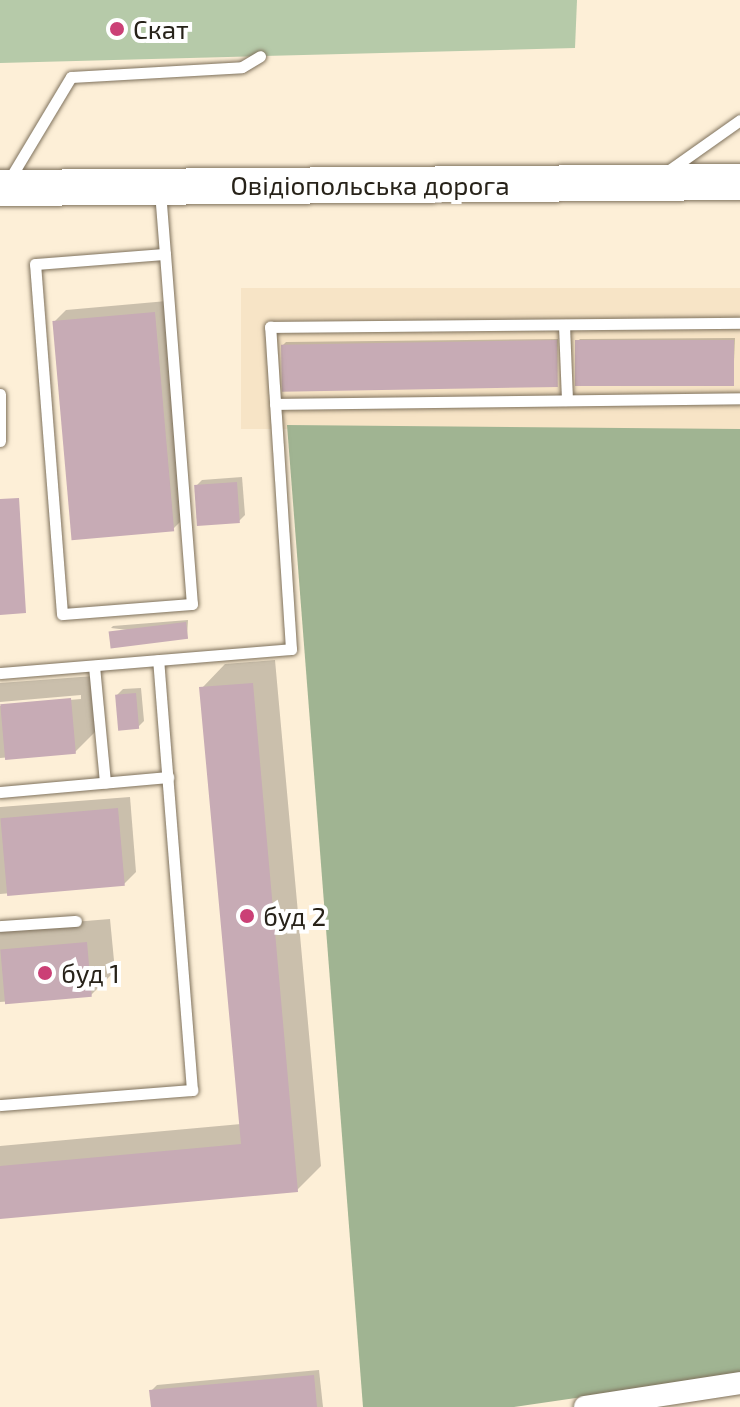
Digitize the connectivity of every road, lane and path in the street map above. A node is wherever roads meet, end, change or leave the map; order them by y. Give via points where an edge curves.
1 (260, 56) dead end
2 (740, 120) edge
3 (740, 182) edge
4 (651, 183) junction
5 (160, 187) junction
6 (2, 188) edge
7 (165, 254) junction
8 (740, 323) edge
9 (564, 325) junction
10 (0, 394) edge
11 (740, 398) edge
12 (567, 400) junction
13 (275, 404) junction
14 (0, 441) edge
15 (158, 660) junction
16 (94, 666) junction
17 (0, 673) edge
18 (168, 777) junction
19 (105, 782) junction
20 (0, 792) edge
21 (76, 921) dead end
22 (0, 926) edge
23 (0, 1105) edge
24 (740, 1383) edge
25 (585, 1407) edge

1 - 6 lane via 242,67 71,77
2 - 4 lane
3 - 4 main road, Овідіопольська дорога
4 - 5 main road, Овідіопольська дорога
5 - 6 main road, Овідіопольська дорога
5 - 7 lane
7 - 7 lane via 192,604 62,614 35,264
8 - 9 lane
9 - 12 lane
9 - 13 lane via 270,327
10 - 14 lane
11 - 12 lane
12 - 13 lane
13 - 15 lane via 291,649
15 - 16 lane
15 - 18 lane
16 - 17 lane
16 - 19 lane
18 - 19 lane
18 - 23 lane via 192,1090
19 - 20 lane
21 - 22 lane
24 - 25 street

